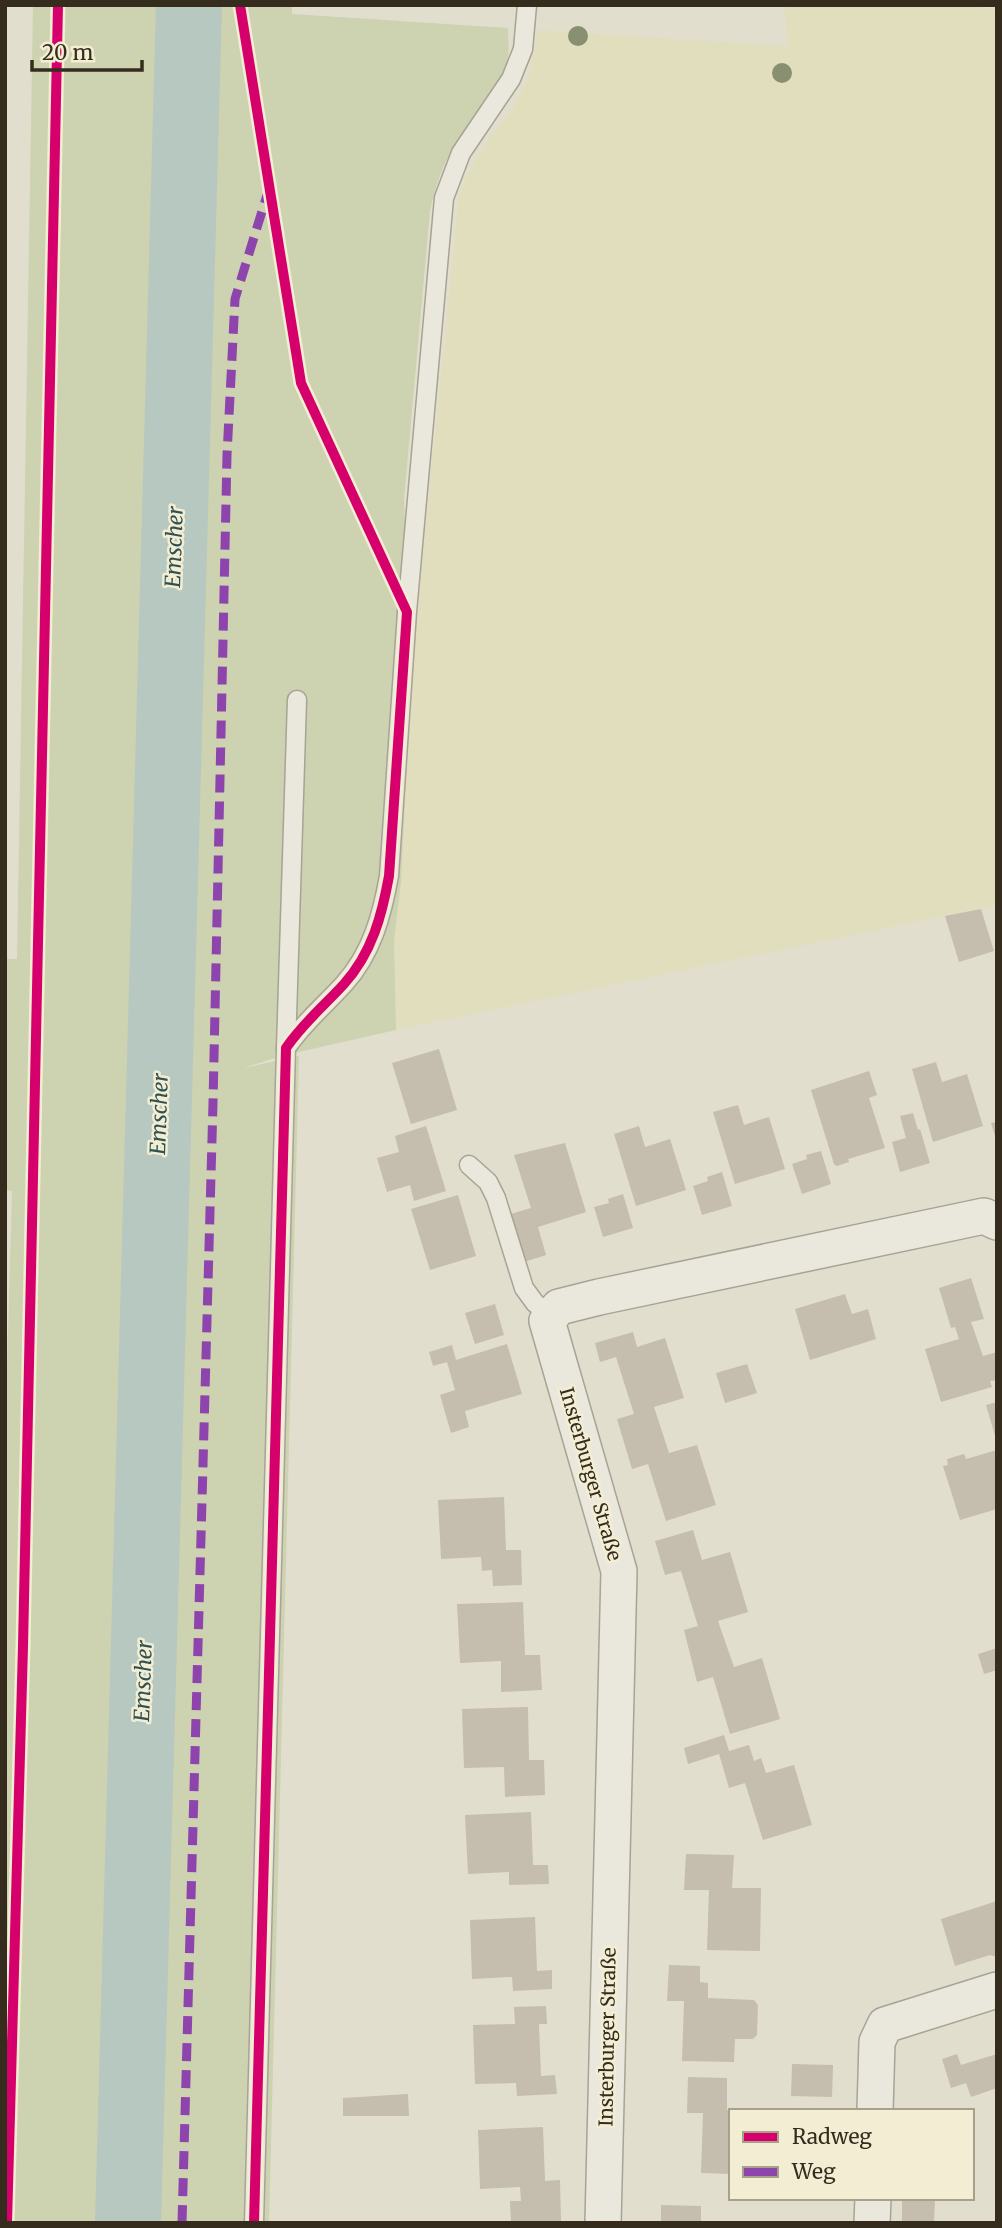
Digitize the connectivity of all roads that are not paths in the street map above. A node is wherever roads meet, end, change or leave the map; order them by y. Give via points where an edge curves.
1 (527, 5) edge
2 (298, 701) dead end
3 (286, 1048) junction
4 (469, 1165) dead end
5 (997, 1222) edge
6 (551, 1316) junction
7 (997, 1990) edge
8 (875, 2109) edge
9 (873, 2200) edge
10 (254, 2223) edge
11 (603, 2223) edge
12 (872, 2223) edge

1 - 3 lane via 523,49 511,79 461,153 444,198 383,911 373,940 346,982 302,1025
2 - 3 lane
3 - 10 lane
4 - 6 lane via 488,1182 496,1198 524,1288
5 - 6 street via 984,1216 599,1297 559,1307
6 - 11 street, Insterburger Straße via 547,1321 619,1571
7 - 8 street via 885,2025 877,2042
9 - 12 street

